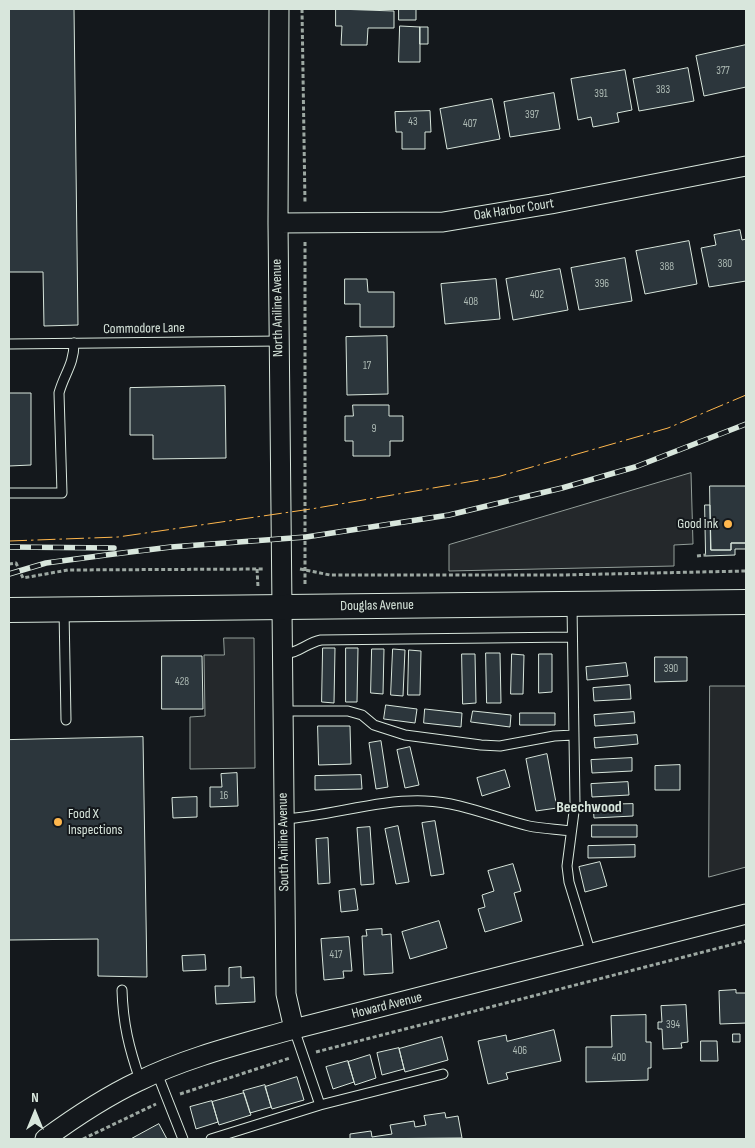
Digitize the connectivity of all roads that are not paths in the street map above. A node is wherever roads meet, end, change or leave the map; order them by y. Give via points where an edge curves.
1 (278, 9) edge
2 (746, 166) edge
3 (278, 223) junction
4 (279, 341) junction
5 (74, 343) junction
6 (9, 344) edge
7 (9, 493) edge
8 (746, 602) edge
9 (572, 604) junction
10 (282, 607) junction
11 (9, 610) edge
12 (64, 610) junction
13 (572, 637) junction
14 (282, 646) junction
15 (283, 710) junction
16 (66, 720) dead end
17 (574, 735) junction
18 (284, 818) junction
19 (571, 831) junction
20 (746, 914) edge
21 (591, 954) junction
22 (122, 990) dead end
23 (294, 1029) junction
24 (442, 1074) dead end
25 (149, 1076) junction
26 (320, 1105) junction
27 (45, 1139) edge
28 (183, 1139) edge
29 (211, 1139) edge

1 - 3 street, North Aniline Avenue
2 - 3 street, Oak Harbor Court via 443,222
3 - 4 street, North Aniline Avenue
4 - 5 lane, Commodore Lane
4 - 10 street, North Aniline Avenue
5 - 6 lane, Commodore Lane
5 - 7 lane via 72,366 59,393 62,492
8 - 9 street, Douglas Avenue
9 - 10 street, Douglas Avenue
9 - 13 lane
10 - 12 street, Douglas Avenue
10 - 14 street, South Aniline Avenue
11 - 12 street, Douglas Avenue
12 - 16 lane
13 - 14 lane via 321,640 313,641 297,652
13 - 17 lane
14 - 15 street, South Aniline Avenue
15 - 17 lane via 348,710 362,715 374,725 405,735 481,745 500,746
15 - 18 street, South Aniline Avenue
17 - 19 lane via 575,804
18 - 19 lane via 425,801 455,805 531,826
18 - 23 street, South Aniline Avenue via 286,994
19 - 21 lane via 569,882
20 - 21 street, Howard Avenue
21 - 23 street, Howard Avenue
22 - 25 lane via 128,1047
23 - 25 street, Howard Avenue
23 - 26 lane
24 - 26 lane
25 - 27 street, Howard Avenue via 109,1096
25 - 28 lane via 168,1099
26 - 29 lane

